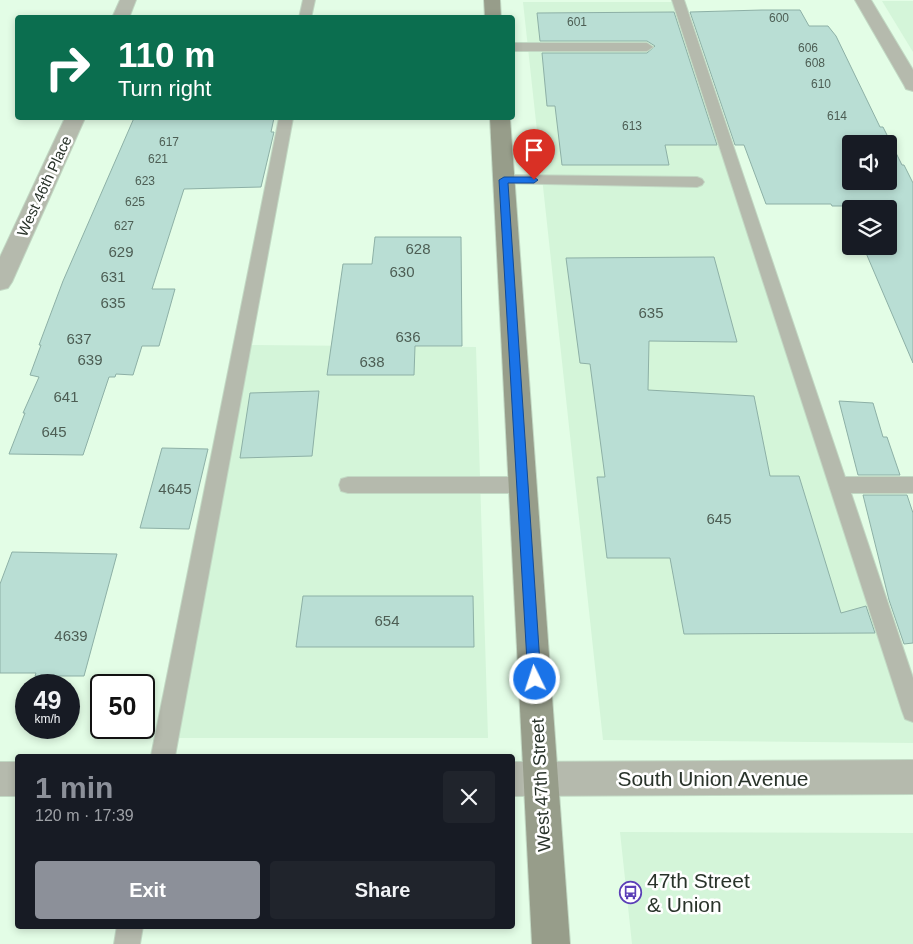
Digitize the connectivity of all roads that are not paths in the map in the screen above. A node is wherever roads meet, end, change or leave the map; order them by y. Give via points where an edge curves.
1 (128, 0) edge
2 (309, 0) edge
3 (492, 0) edge
4 (678, 0) edge
5 (863, 0) edge
6 (121, 15) edge
7 (306, 15) edge
8 (493, 15) edge
9 (515, 47) edge
10 (647, 47) dead end
11 (913, 85) edge
12 (74, 120) edge
13 (286, 120) edge
14 (500, 120) edge
15 (504, 180) junction
16 (697, 182) dead end
17 (0, 282) edge
18 (348, 484) dead end
19 (522, 485) junction
20 (839, 485) junction
21 (913, 485) edge
22 (913, 711) edge
23 (163, 754) edge
24 (913, 777) edge
25 (15, 779) edge
26 (526, 779) edge
27 (0, 780) edge
28 (130, 929) edge
29 (127, 944) edge
30 (551, 944) edge

1 - 6 street
2 - 7 lane
3 - 8 main road
4 - 20 lane
5 - 11 street
9 - 10 lane
12 - 17 street, West 46th Place
13 - 23 lane
14 - 15 main road, West 47th Street
15 - 16 lane
15 - 19 main road, West 47th Street
18 - 19 lane
19 - 26 main road, West 47th Street
20 - 21 lane
20 - 22 lane
24 - 26 street, South Union Avenue
25 - 27 street
26 - 30 main road, West 47th Street
28 - 29 lane

